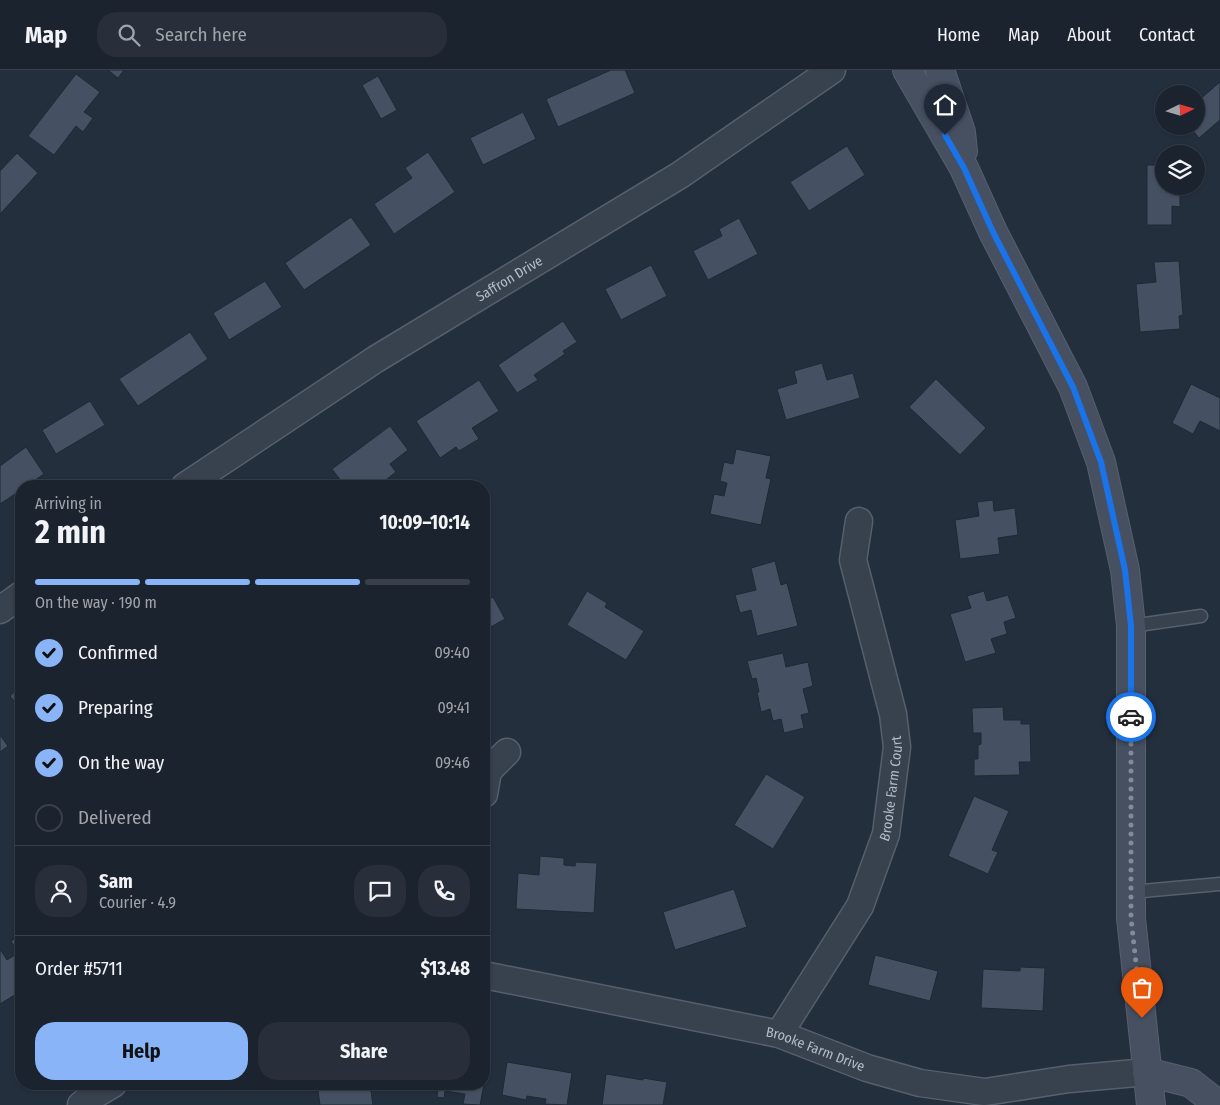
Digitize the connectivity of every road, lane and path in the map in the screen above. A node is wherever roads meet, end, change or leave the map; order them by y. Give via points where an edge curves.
1 (832, 70) edge
2 (907, 70) edge
3 (940, 70) edge
4 (964, 168) junction
5 (194, 480) edge
6 (859, 521) dead end
7 (15, 600) edge
8 (0, 610) edge
9 (1201, 616) dead end
10 (1131, 626) junction
11 (507, 752) dead end
12 (490, 769) edge
13 (1220, 884) edge
14 (1131, 892) junction
15 (490, 976) edge
16 (779, 1034) junction
17 (1148, 1072) junction
18 (102, 1090) edge
19 (81, 1105) edge
20 (1151, 1105) edge
21 (1219, 1105) edge

1 - 5 street, Saffron Drive via 680,175 376,359
2 - 4 main road
3 - 4 main road via 961,132
4 - 10 main road via 993,232 1073,387 1101,462 1125,570
6 - 16 street, Brooke Farm Court via 853,560 893,714 896,747 886,834 860,906
7 - 8 street
9 - 10 lane
10 - 14 main road
11 - 12 street
13 - 14 lane
14 - 17 main road
15 - 16 street, Brooke Farm Drive
16 - 17 street, Brooke Farm Drive via 867,1068 920,1083 984,1092 1069,1079
17 - 20 main road
17 - 21 main road via 1191,1083
18 - 19 street

